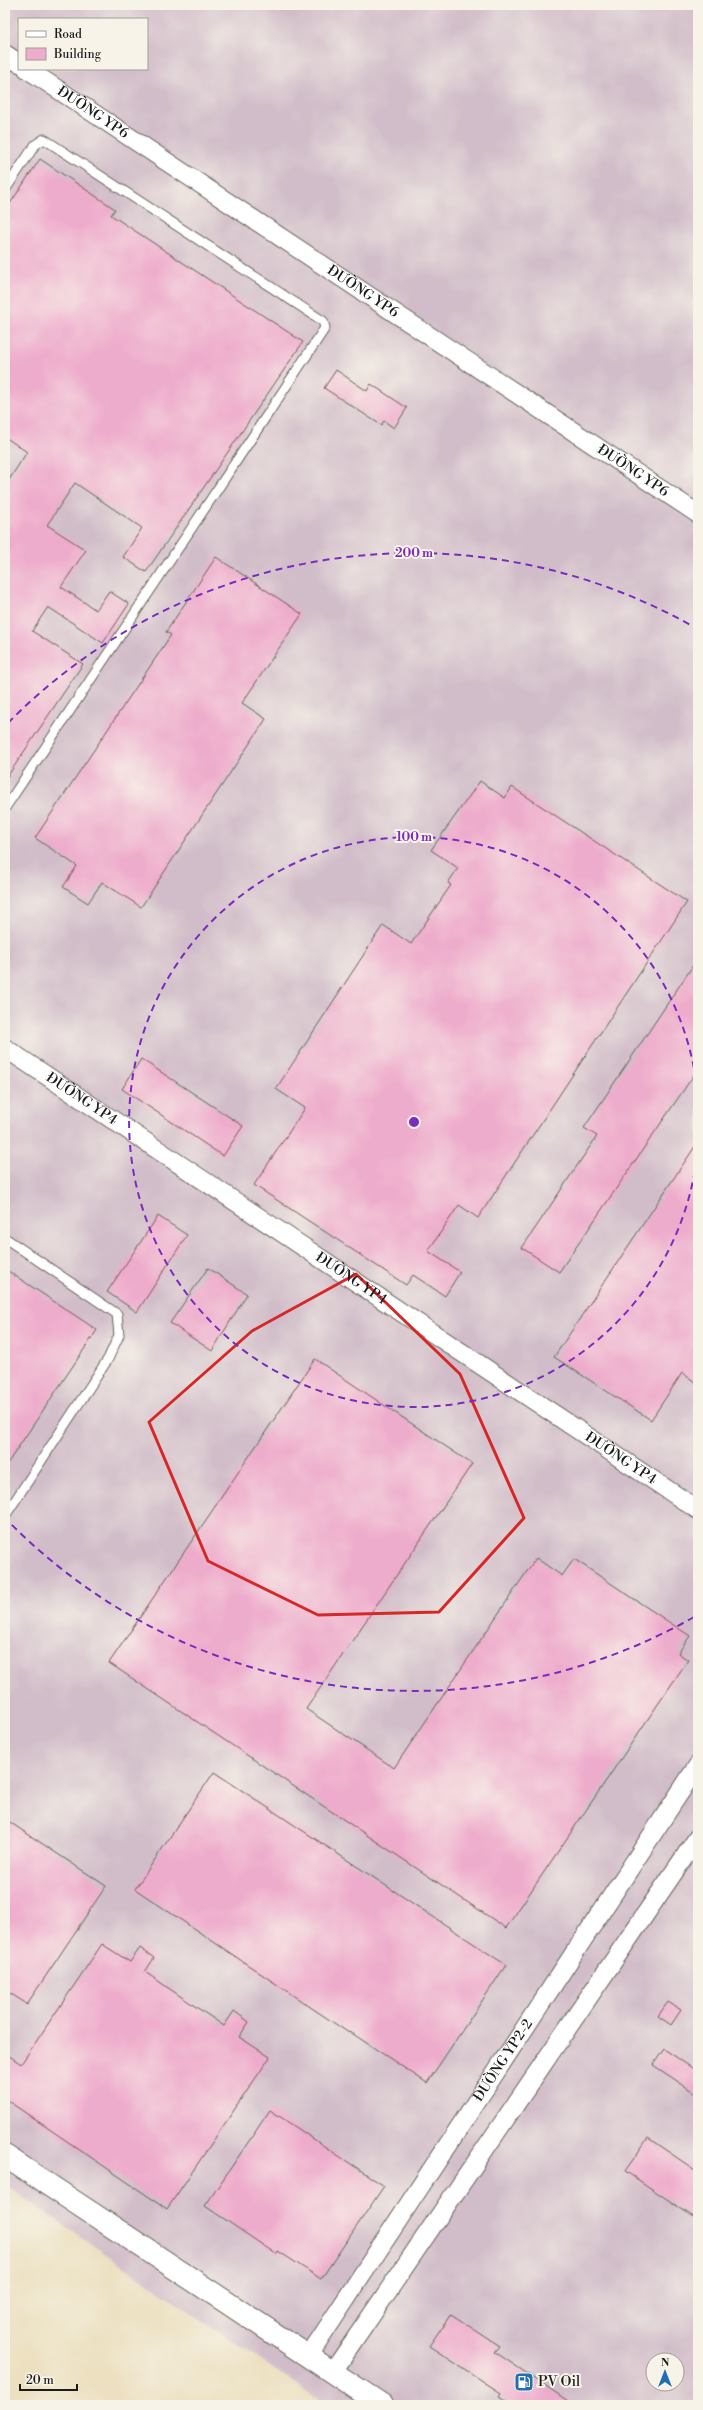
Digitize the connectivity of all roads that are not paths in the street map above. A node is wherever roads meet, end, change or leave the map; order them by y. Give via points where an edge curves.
1 (5, 54) edge
2 (18, 62) edge
3 (30, 70) edge
4 (5, 190) edge
5 (698, 514) edge
6 (5, 808) edge
7 (5, 1048) edge
8 (5, 1238) edge
9 (698, 1510) edge
10 (5, 1516) edge
11 (698, 1764) edge
12 (698, 1837) edge
13 (5, 2156) edge
14 (308, 2357) junction
15 (332, 2373) junction
16 (382, 2405) edge

1 - 2 street
3 - 5 street, ĐƯỜNG YP6
4 - 6 lane via 35,145 44,139 323,322 325,328
7 - 9 street, ĐƯỜNG YP4
8 - 10 lane via 117,1314 119,1335 108,1359
11 - 14 street, ĐƯỜNG YP2-2
12 - 15 street
13 - 14 street
14 - 15 street
15 - 16 street

